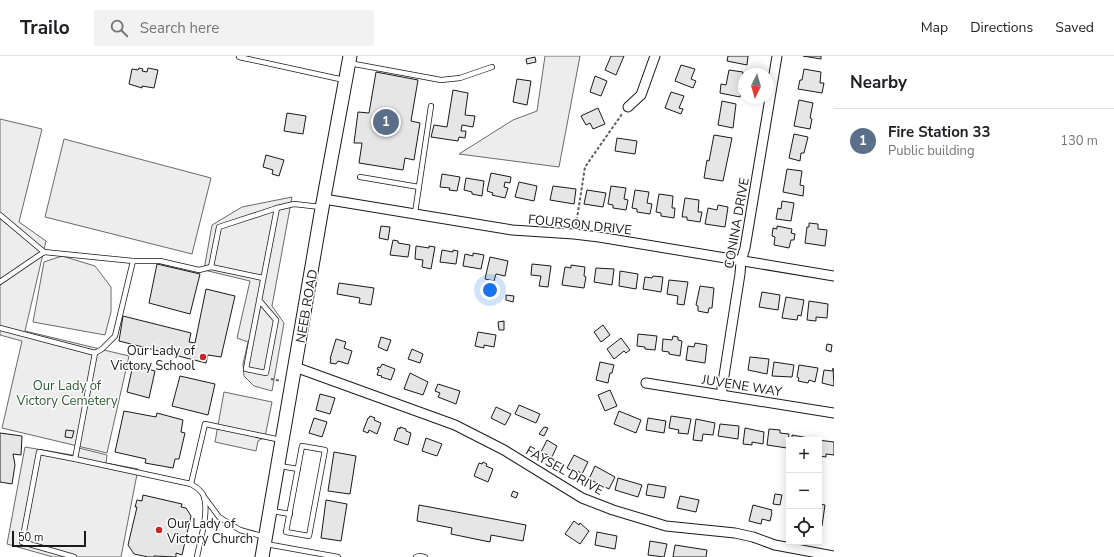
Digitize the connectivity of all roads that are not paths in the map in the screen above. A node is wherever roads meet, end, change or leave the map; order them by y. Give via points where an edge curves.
1 (240, 56) edge
2 (655, 56) edge
3 (777, 56) edge
4 (350, 59) edge
5 (492, 67) dead end
6 (346, 81) junction
7 (431, 106) dead end
8 (628, 107) road end
9 (360, 177) dead end
10 (419, 187) junction
11 (323, 204) junction
12 (277, 208) junction
13 (414, 213) junction
14 (0, 215) edge
15 (44, 252) junction
16 (133, 261) junction
17 (741, 261) junction
18 (211, 267) junction
19 (834, 276) edge
20 (263, 278) junction
21 (0, 282) edge
22 (259, 300) junction
23 (0, 328) edge
24 (95, 353) junction
25 (295, 367) junction
26 (646, 383) dead end
27 (721, 395) junction
28 (834, 413) edge
29 (282, 440) junction
30 (75, 459) junction
31 (278, 465) junction
32 (298, 469) junction
33 (191, 484) junction
34 (204, 496) junction
35 (270, 510) junction
36 (290, 514) junction
37 (265, 540) junction
38 (834, 556) edge
39 (74, 557) edge
40 (197, 557) edge
41 (262, 557) edge
42 (338, 557) edge
43 (416, 557) edge
44 (425, 557) edge

1 - 6 lane
2 - 8 street via 641,95
3 - 17 street, CONINA DRIVE
4 - 5 lane via 441,80 460,78
4 - 6 street, NEEB ROAD
6 - 11 street, NEEB ROAD
7 - 10 lane
9 - 10 lane
10 - 13 lane
11 - 12 lane via 294,204
11 - 13 street, FOURSON DRIVE
11 - 25 street, NEEB ROAD
12 - 18 lane via 219,227
12 - 20 lane
13 - 17 street, FOURSON DRIVE via 512,230 574,234
14 - 15 lane
15 - 16 lane
15 - 21 lane
16 - 18 lane via 160,261 199,270
16 - 24 lane via 116,336 102,350
17 - 19 street, FOURSON DRIVE
17 - 27 street, CONINA DRIVE
18 - 20 lane
20 - 22 lane
22 - 22 lane via 246,369 266,374 276,320
23 - 24 lane
24 - 30 lane
25 - 29 street, NEEB ROAD
25 - 38 street, FAYSEL DRIVE via 454,425 504,450 582,498 613,510 666,526 735,533
26 - 27 street, JUVENE WAY
27 - 28 street, JUVENE WAY
29 - 31 street, NEEB ROAD
29 - 33 lane via 205,424
30 - 33 lane
30 - 39 lane via 39,452 22,542
31 - 32 lane
31 - 35 street, NEEB ROAD
32 - 36 lane
32 - 36 lane via 302,446 325,450 310,536 286,532
33 - 34 lane
34 - 37 lane via 219,517 240,530
34 - 40 lane via 206,510
35 - 36 lane
35 - 37 street, NEEB ROAD
37 - 41 street, NEEB ROAD
37 - 42 lane
43 - 44 lane

